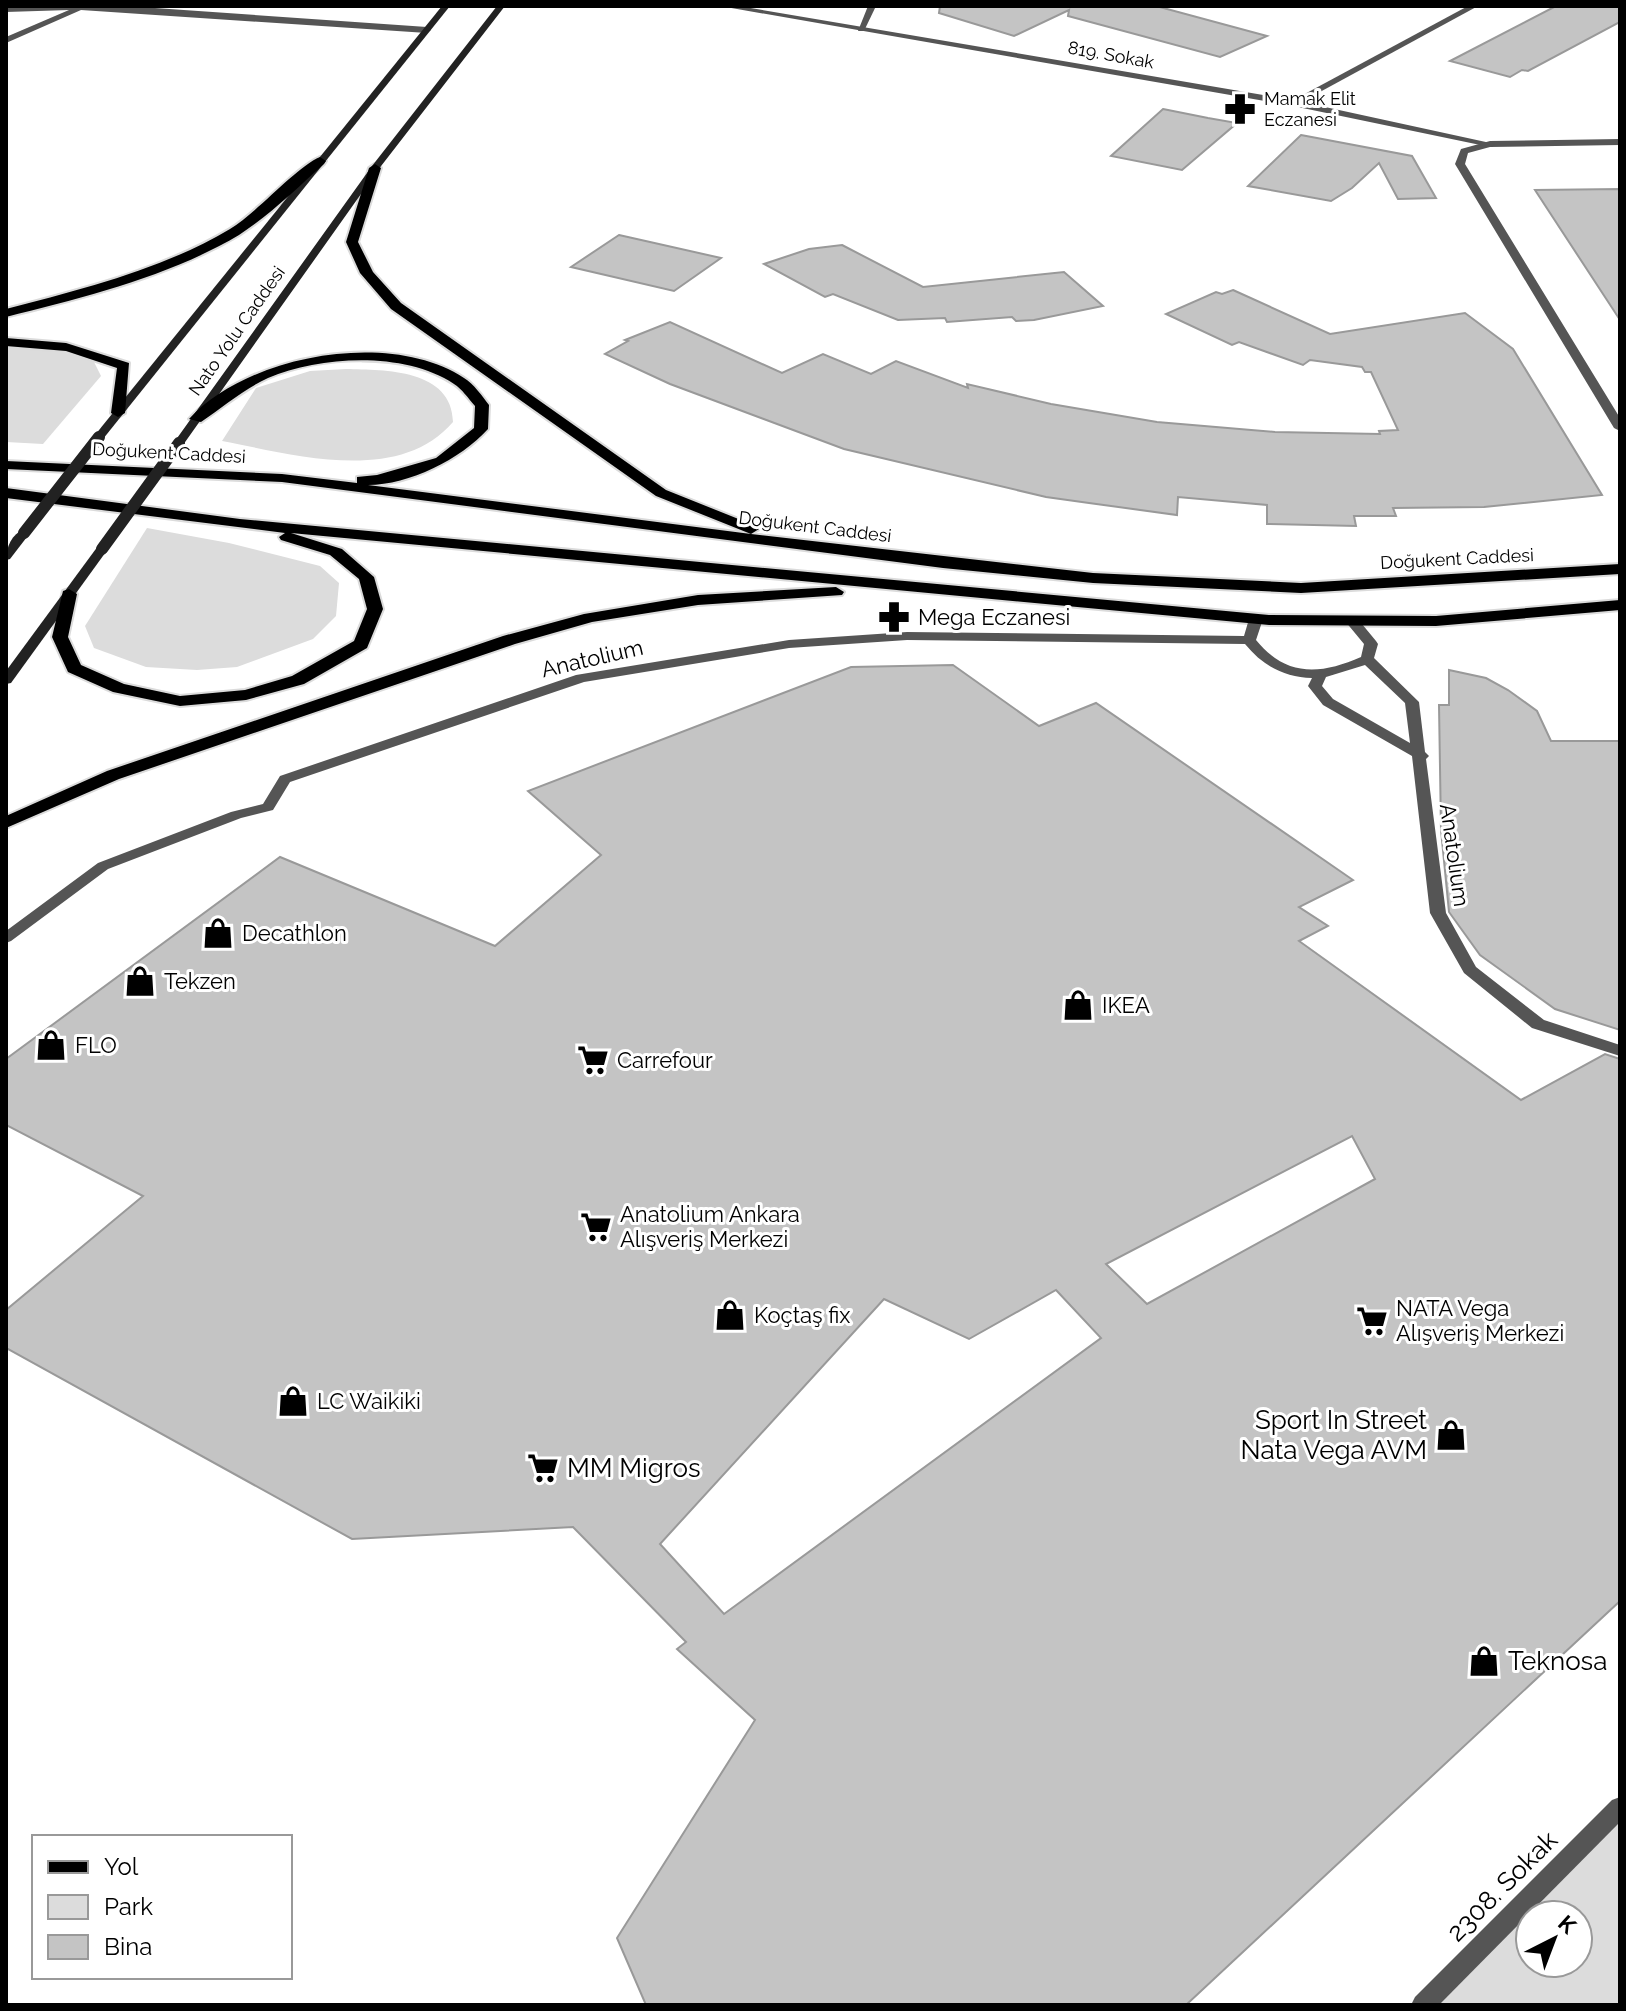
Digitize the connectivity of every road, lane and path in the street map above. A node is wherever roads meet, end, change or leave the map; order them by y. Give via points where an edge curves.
1 (85, 6) edge
2 (446, 6) edge
3 (501, 6) edge
4 (724, 6) edge
5 (872, 6) edge
6 (1456, 6) edge
7 (1471, 8) edge
8 (6, 9) edge
9 (861, 29) junction
10 (427, 30) junction
11 (6, 40) edge
12 (1293, 103) junction
13 (1620, 142) edge
14 (1490, 144) junction
15 (320, 161) junction
16 (375, 168) junction
17 (6, 313) edge
18 (6, 342) edge
19 (118, 413) junction
20 (196, 419) junction
21 (1620, 428) edge
22 (6, 465) edge
23 (282, 478) junction
24 (6, 493) edge
25 (240, 524) junction
26 (6, 556) edge
27 (943, 563) junction
28 (1620, 569) edge
29 (918, 589) junction
30 (69, 594) junction
31 (1620, 605) edge
32 (1256, 619) junction
33 (1352, 621) junction
34 (1249, 640) junction
35 (1367, 659) junction
36 (1321, 674) junction
37 (6, 680) edge
38 (1422, 756) junction
39 (6, 823) edge
40 (6, 938) edge
41 (1620, 1051) edge
42 (1620, 1807) edge
43 (1423, 2005) edge

1 - 8 street
1 - 10 street
1 - 11 street
2 - 10 main road, Nato Yolu Caddesi
3 - 16 main road, Nato Yolu Caddesi
4 - 9 street, 819. Sokak
5 - 9 street
6 - 7 street
7 - 12 street
9 - 12 street, 819. Sokak
10 - 15 main road, Nato Yolu Caddesi
12 - 14 street, 819. Sokak
13 - 14 street, 819. Sokak
14 - 21 street via 1464,151 1460,164
15 - 17 main road via 234,232 90,292
15 - 19 main road, Nato Yolu Caddesi
16 - 20 main road, Nato Yolu Caddesi
16 - 27 main road via 352,242 367,273 396,306 661,493 726,522 801,544
18 - 19 main road via 59,345 124,366
19 - 26 main road, Nato Yolu Caddesi, bridge
20 - 23 main road via 268,374 303,364 362,359 416,363 459,380 482,405 481,429 441,461 378,480
20 - 30 main road, Nato Yolu Caddesi, bridge
22 - 23 main road, Doğukent Caddesi
23 - 27 main road, Doğukent Caddesi
24 - 25 main road
25 - 29 main road
25 - 30 main road via 336,552 366,577 375,609 361,644 298,680 246,695 180,701 119,688 74,668 60,637
27 - 28 main road, Doğukent Caddesi via 1093,578 1301,588
29 - 32 main road
29 - 39 main road via 698,600 590,617 113,775
30 - 37 main road, Nato Yolu Caddesi
31 - 33 main road via 1436,621
32 - 33 main road
32 - 34 street
33 - 35 street, Anatolium via 1371,644
34 - 36 street via 1262,659 1294,672
34 - 40 street, Anatolium via 907,636 789,644 581,678 285,779 268,807 103,866
35 - 36 street via 1346,671
35 - 38 street, Anatolium via 1412,702
36 - 38 street via 1315,686 1328,702
38 - 41 street, Anatolium via 1438,913 1470,970 1538,1024
42 - 43 street, 2308. Sokak

